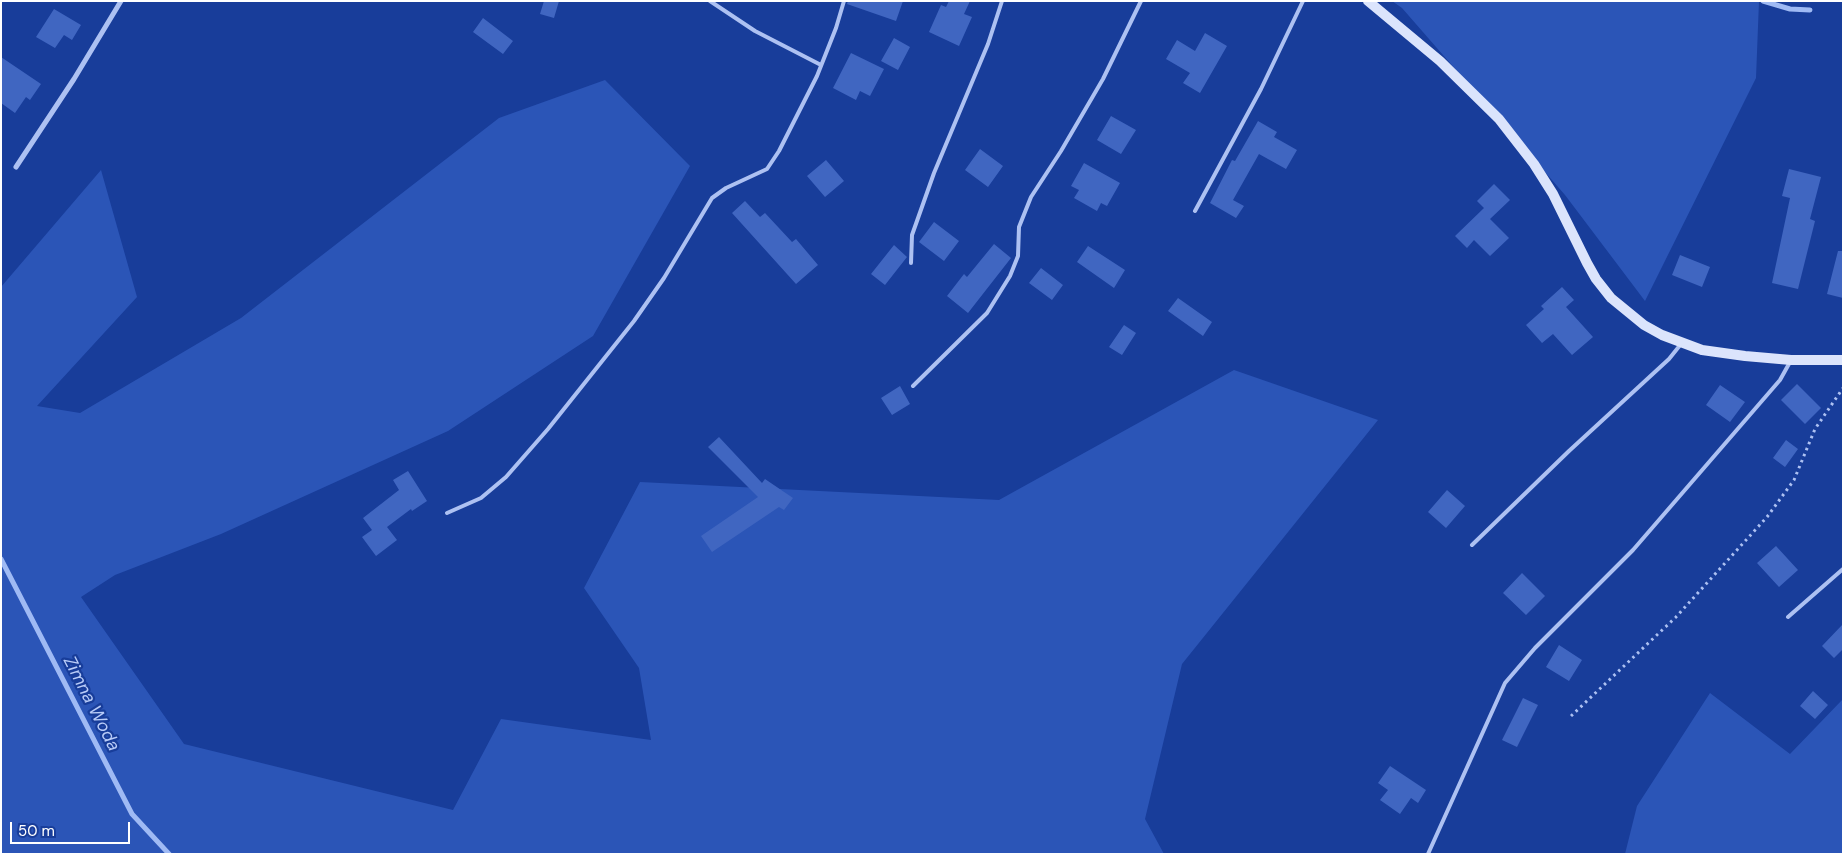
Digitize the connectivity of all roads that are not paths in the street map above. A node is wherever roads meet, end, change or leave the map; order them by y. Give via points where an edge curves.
1 (121, 1) edge
2 (710, 1) edge
3 (844, 1) edge
4 (1002, 1) edge
5 (1141, 1) edge
6 (1303, 1) edge
7 (1368, 1) edge
8 (822, 65) junction
9 (16, 167) dead end
10 (1195, 211) dead end
11 (911, 263) dead end
12 (1681, 343) junction
13 (1791, 360) junction
14 (1843, 360) edge
15 (913, 386) dead end
16 (447, 514) dead end
17 (1472, 545) dead end
18 (1843, 569) edge
19 (1788, 617) dead end
20 (1428, 854) edge

1 - 9 street
2 - 8 lane via 755,31
3 - 8 lane
4 - 11 lane via 914,228
5 - 15 lane via 1104,79 1031,196 1019,227 1018,256 1010,276 987,313
6 - 10 lane via 1261,89
7 - 12 street via 1440,61 1499,119 1553,194 1587,263 1611,298 1644,325
8 - 16 lane via 767,169 712,198 639,314 548,430 506,477 481,498
12 - 13 street via 1702,350
12 - 17 lane via 1669,359
13 - 14 street
13 - 20 lane via 1780,380 1633,550 1504,682
18 - 19 lane

